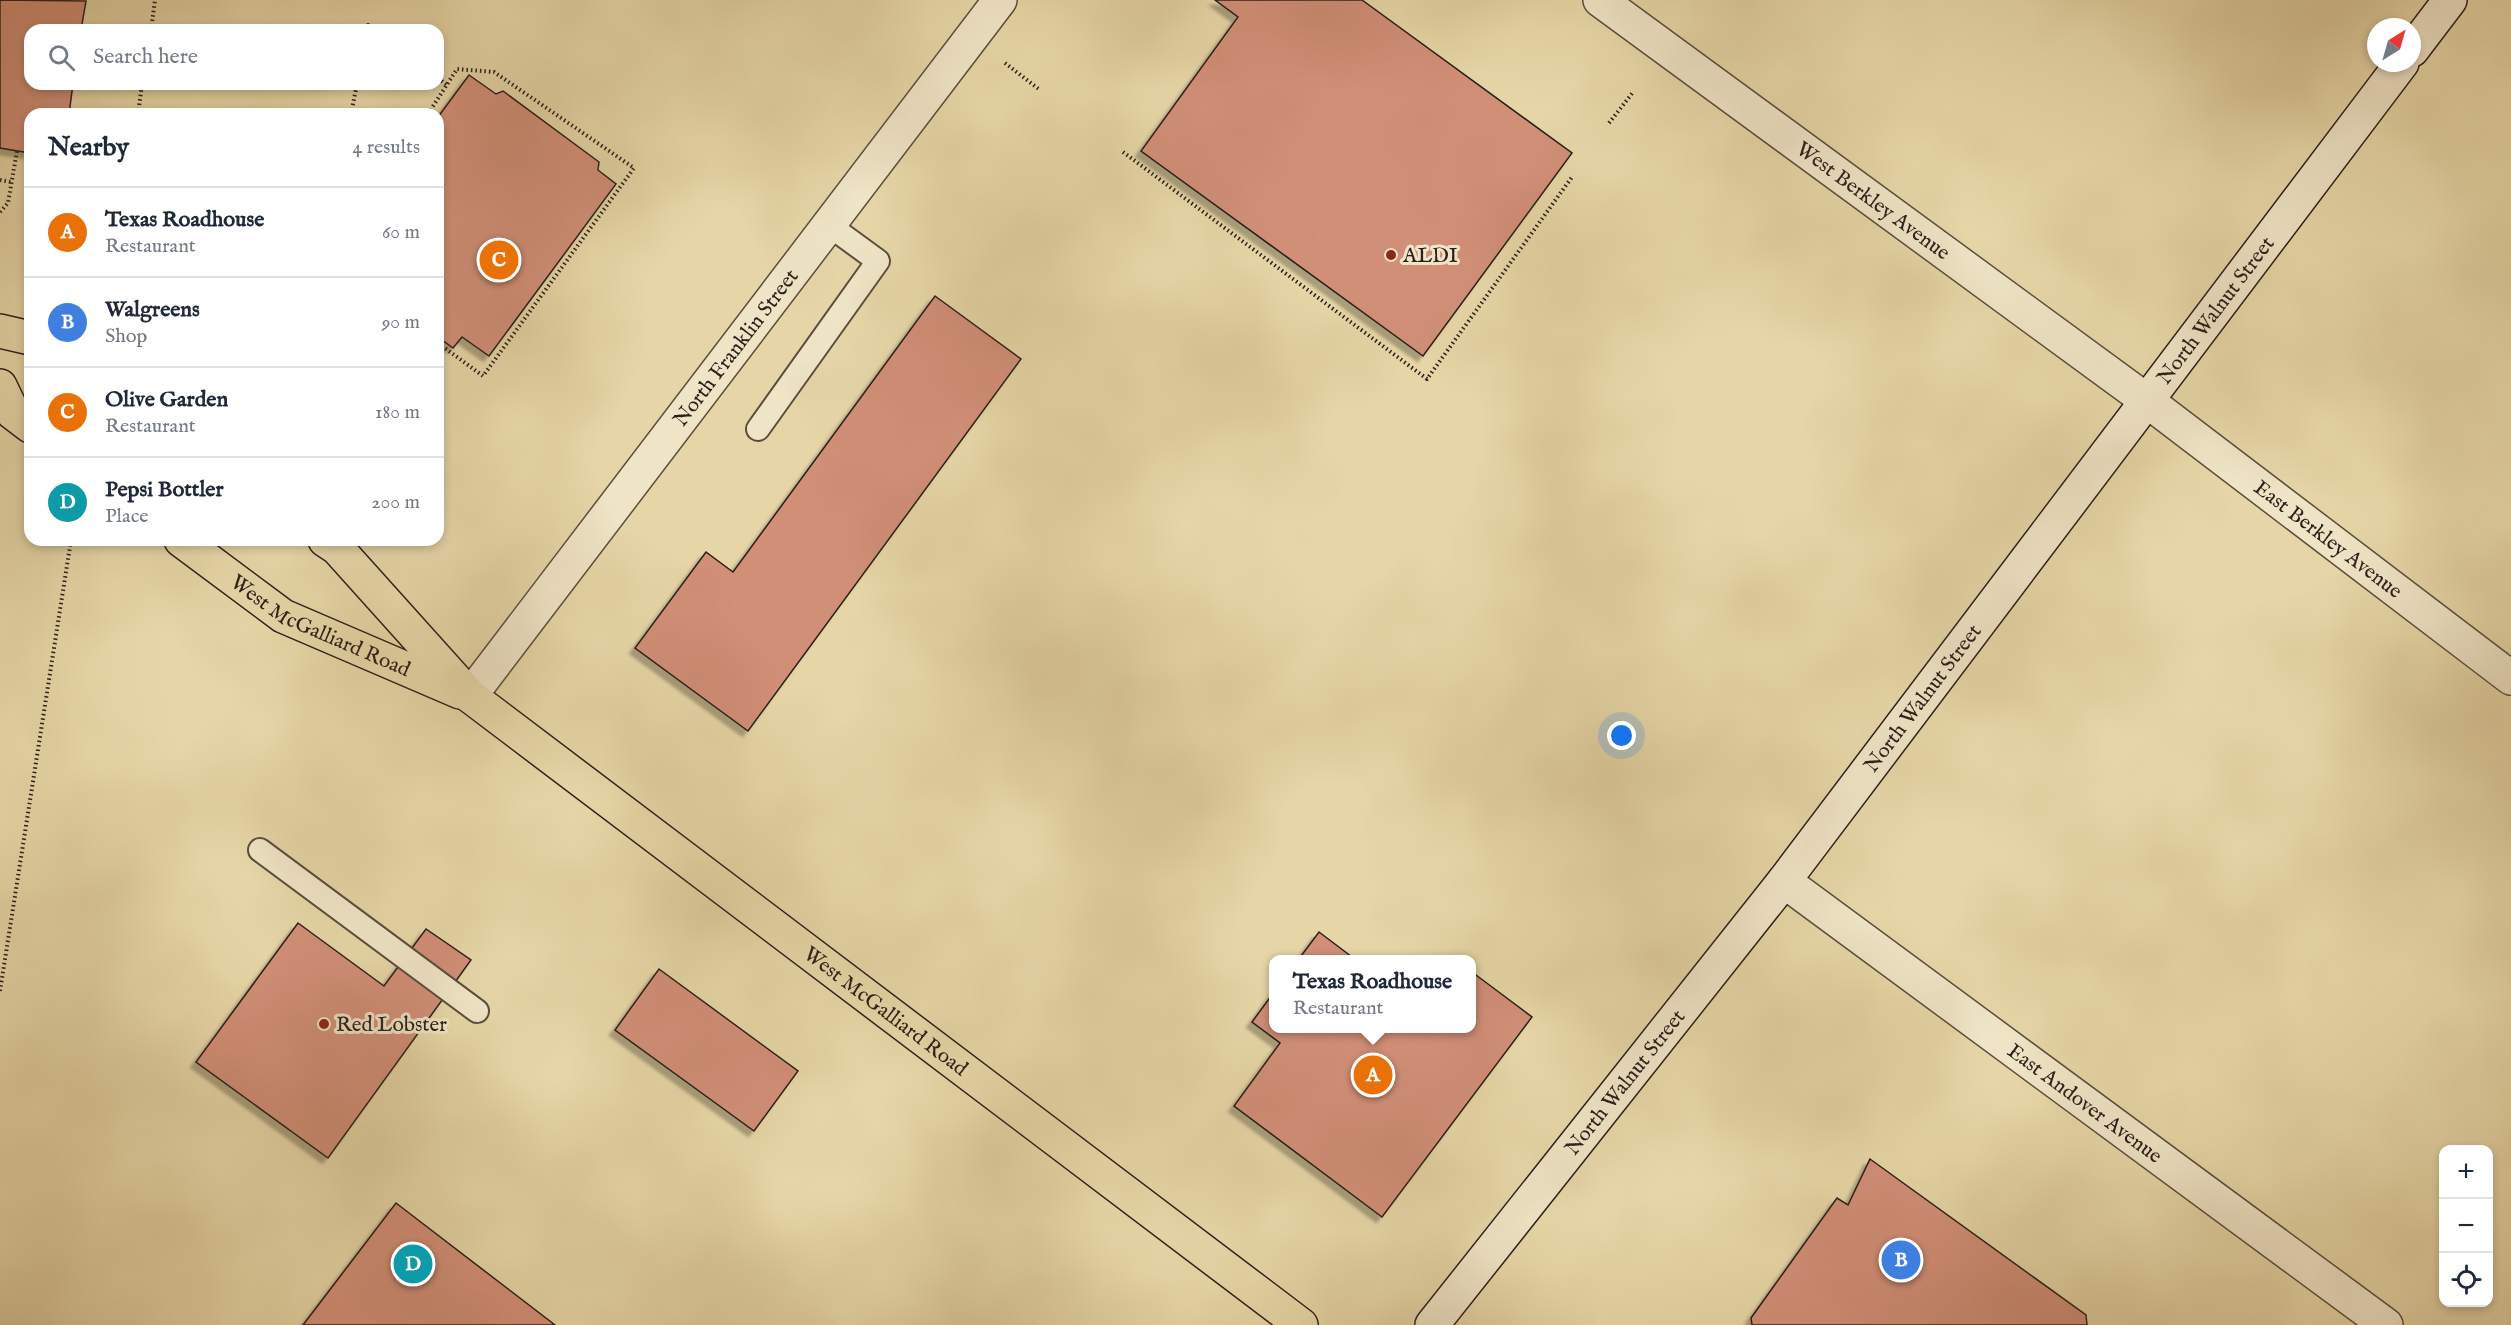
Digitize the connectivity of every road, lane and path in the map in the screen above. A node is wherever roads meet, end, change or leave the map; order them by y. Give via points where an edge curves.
1 (156, 0) edge
2 (1000, 0) edge
3 (1600, 0) edge
4 (2450, 0) edge
5 (152, 24) edge
6 (2421, 38) edge
7 (1005, 63) dead end
8 (2395, 72) edge
9 (444, 83) edge
10 (448, 86) junction
11 (141, 90) edge
12 (356, 90) edge
13 (1040, 90) dead end
14 (1634, 91) dead end
15 (139, 108) edge
16 (352, 108) edge
17 (432, 108) edge
18 (1609, 123) dead end
19 (17, 151) dead end
20 (1122, 152) dead end
21 (1572, 177) dead end
22 (0, 180) edge
23 (11, 182) junction
24 (0, 212) edge
25 (830, 225) junction
26 (0, 331) edge
27 (24, 337) edge
28 (444, 348) edge
29 (0, 386) edge
30 (2146, 400) junction
31 (24, 421) edge
32 (758, 429) dead end
33 (70, 546) edge
34 (189, 546) edge
35 (334, 546) edge
36 (2511, 678) edge
37 (470, 696) junction
38 (260, 850) dead end
39 (1784, 880) junction
40 (0, 991) edge
41 (477, 1011) dead end
42 (1301, 1325) edge
43 (1432, 1325) edge
44 (2386, 1325) edge

1 - 5 path
2 - 25 street, North Franklin Street
3 - 30 street, West Berkley Avenue
4 - 6 street
7 - 13 path
8 - 30 street, North Walnut Street
9 - 10 path
10 - 17 path
10 - 28 path via 458,69 494,72 634,168 483,376
11 - 15 path
12 - 16 path
14 - 18 path
19 - 23 path
20 - 21 path via 1427,379
22 - 23 path
23 - 24 path via 8,203
25 - 32 lane via 878,261
25 - 37 street, North Franklin Street
26 - 27 main road
29 - 31 main road via 13,413
30 - 36 street, East Berkley Avenue
30 - 39 street, North Walnut Street
33 - 40 path
34 - 37 main road, West McGalliard Road via 283,616
35 - 37 main road, West McGalliard Road
37 - 42 main road, West McGalliard Road
38 - 41 lane
39 - 43 street, North Walnut Street
39 - 44 street, East Andover Avenue

